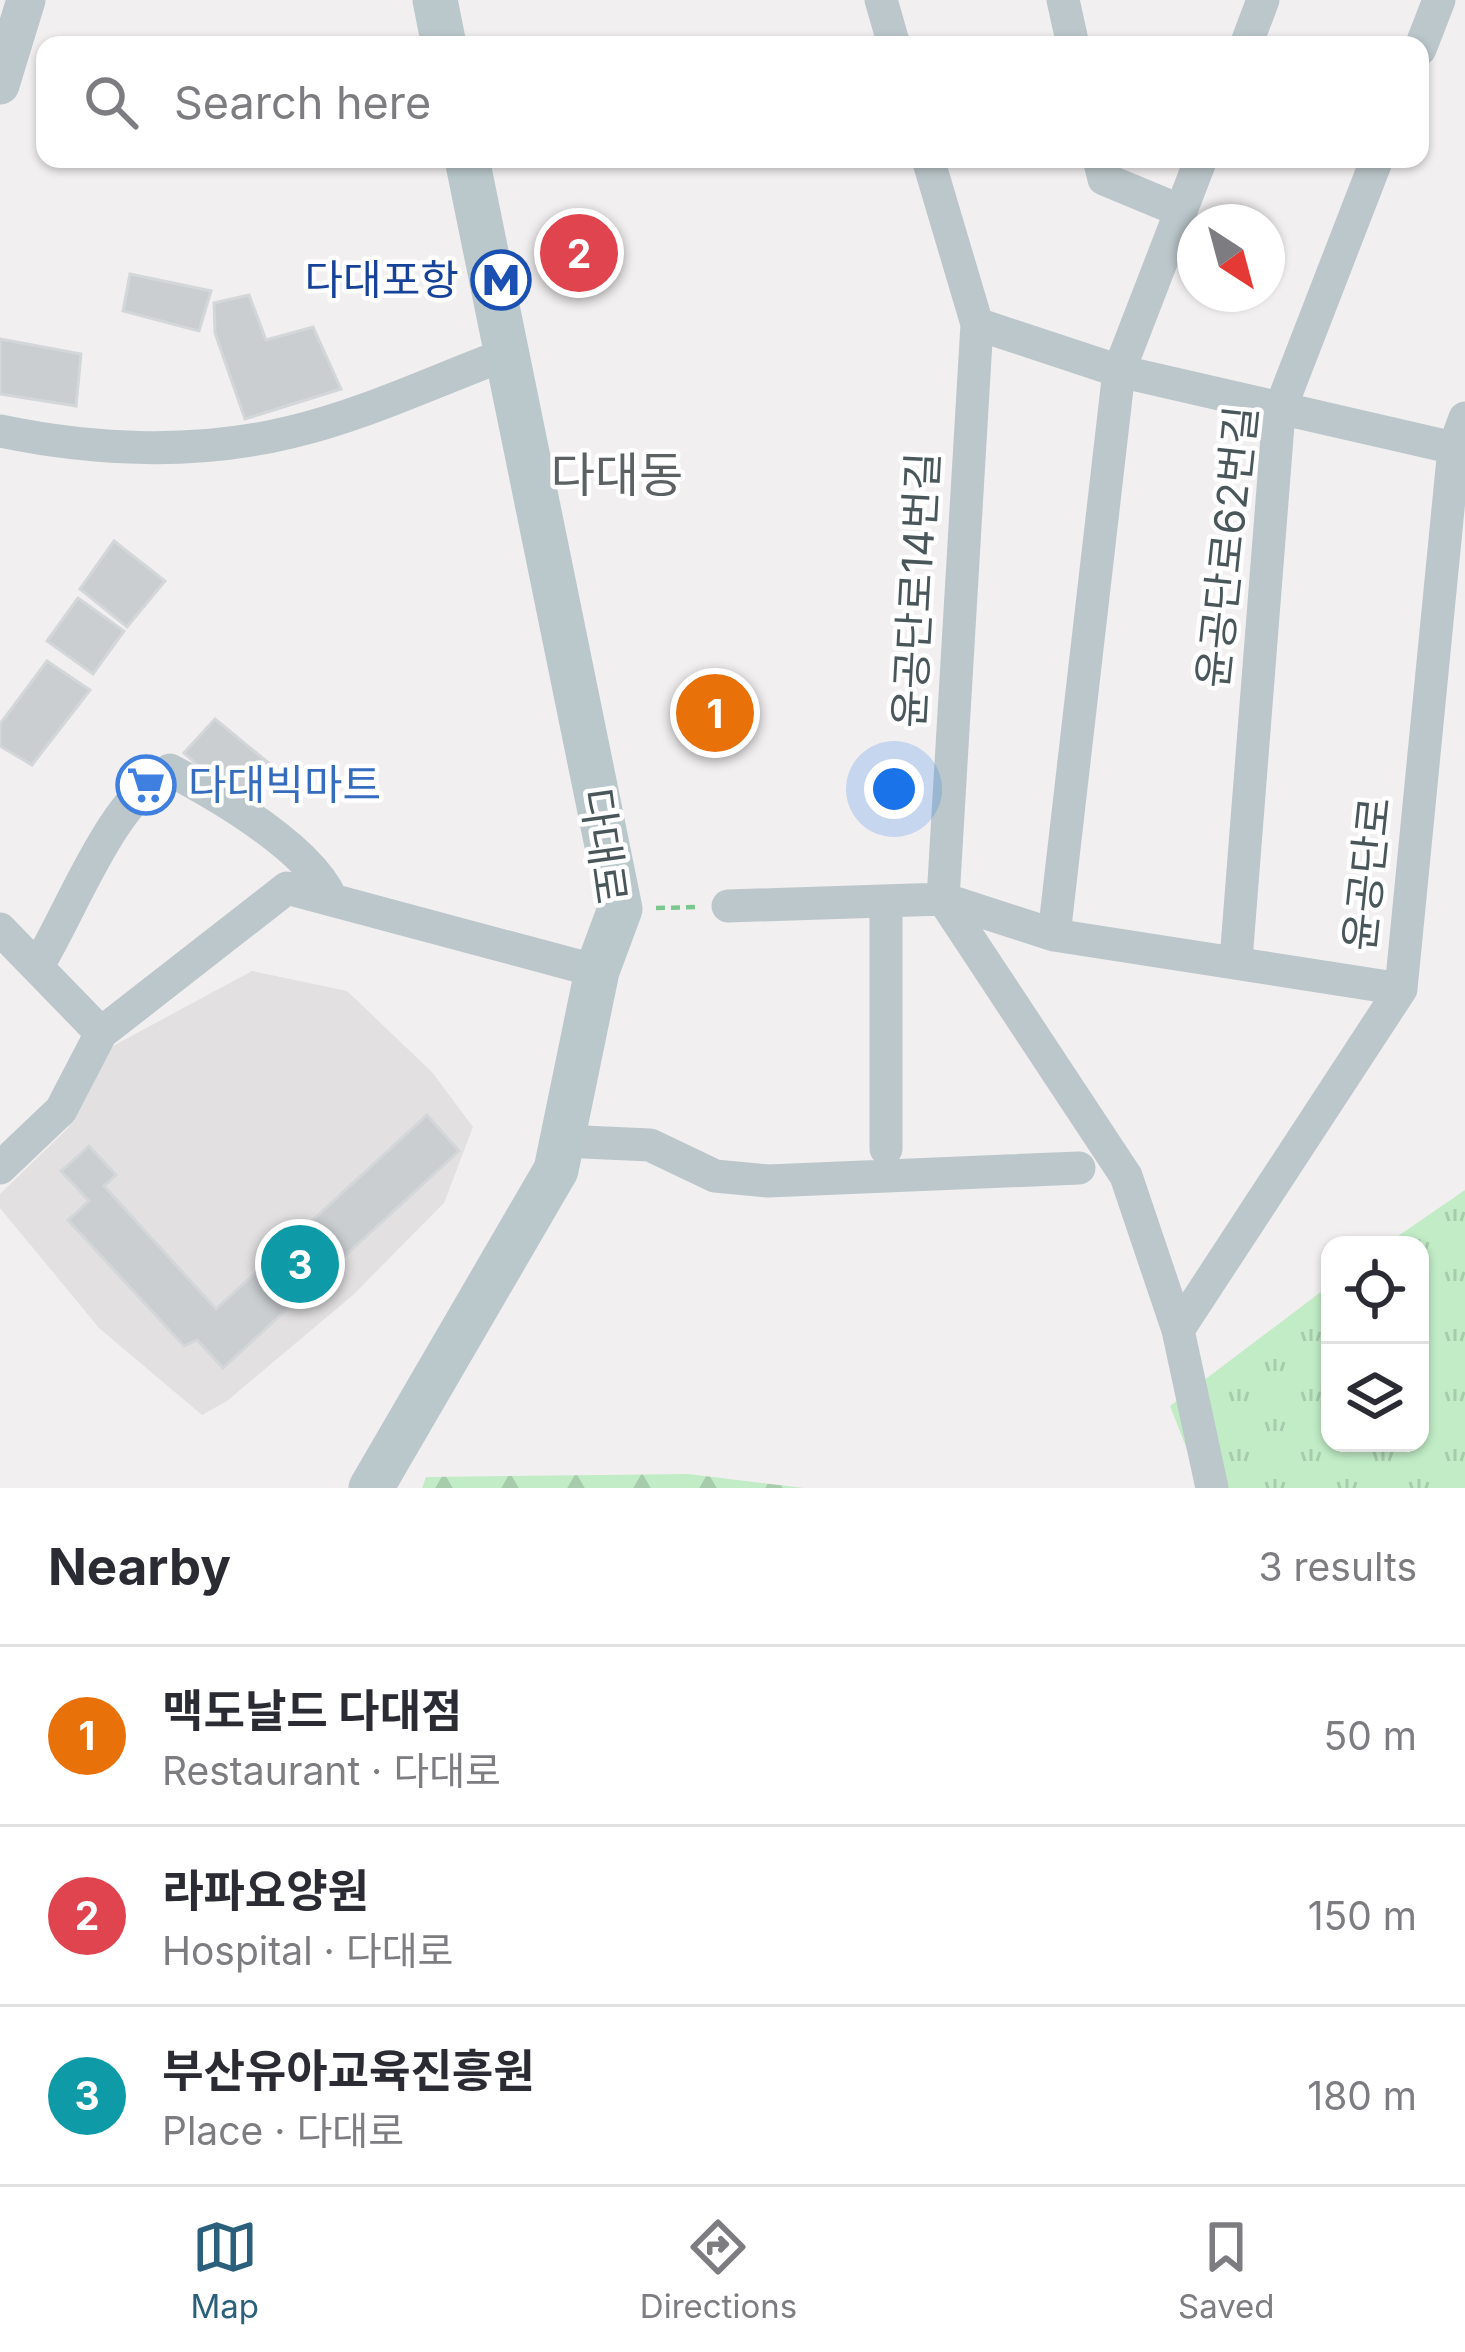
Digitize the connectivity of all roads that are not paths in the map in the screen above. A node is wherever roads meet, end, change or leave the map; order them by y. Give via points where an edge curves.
1 (26, 0) edge
2 (881, 0) edge
3 (1063, 0) edge
4 (1263, 0) edge
5 (1439, 0) edge
6 (891, 36) edge
7 (1071, 36) edge
8 (1249, 36) edge
9 (1425, 36) edge
10 (0, 85) edge
11 (469, 168) edge
12 (931, 168) edge
13 (1101, 168) edge
14 (1198, 168) edge
15 (1374, 168) edge
16 (1184, 204) edge
17 (1177, 209) edge
18 (1177, 221) edge
19 (977, 324) junction
20 (508, 354) junction
21 (1119, 371) junction
22 (1279, 412) junction
23 (0, 431) edge
24 (1459, 433) edge
25 (331, 898) junction
26 (944, 899) junction
27 (886, 901) junction
28 (728, 906) road end
29 (0, 928) edge
30 (1054, 935) junction
31 (1236, 960) junction
32 (37, 967) junction
33 (597, 970) junction
34 (1401, 989) junction
35 (101, 1034) junction
36 (562, 1141) junction
37 (886, 1149) dead end
38 (0, 1168) edge
39 (1079, 1168) dead end
40 (1178, 1330) junction
41 (371, 1488) edge
42 (1212, 1488) edge

1 - 10 street
2 - 6 street
3 - 7 street
4 - 8 street
5 - 9 street
11 - 20 main road, 다대로
12 - 19 street, 윤공단로14번길
13 - 17 street via 1104,179
14 - 16 street
15 - 22 street, 윤공단로62번길
18 - 21 street
19 - 21 street
19 - 26 street, 윤공단로14번길
20 - 23 street via 294,431 197,449
20 - 33 main road, 다대로 via 620,909
21 - 22 street
21 - 30 street
22 - 24 street
22 - 31 street, 윤공단로62번길
24 - 34 street, 윤공단로
25 - 32 street via 320,874 220,796 170,770 144,787 91,865
25 - 33 street
25 - 35 street via 284,889
26 - 27 street
26 - 30 street
26 - 40 street via 1126,1176
27 - 28 street
27 - 37 street
29 - 32 street
30 - 31 street
31 - 34 street
32 - 35 street
33 - 36 main road, 다대로
34 - 40 street, 윤공단로
35 - 38 street via 61,1110
36 - 39 street via 650,1145 715,1176 768,1181
36 - 41 main road, 다대로 via 556,1170
40 - 42 street

